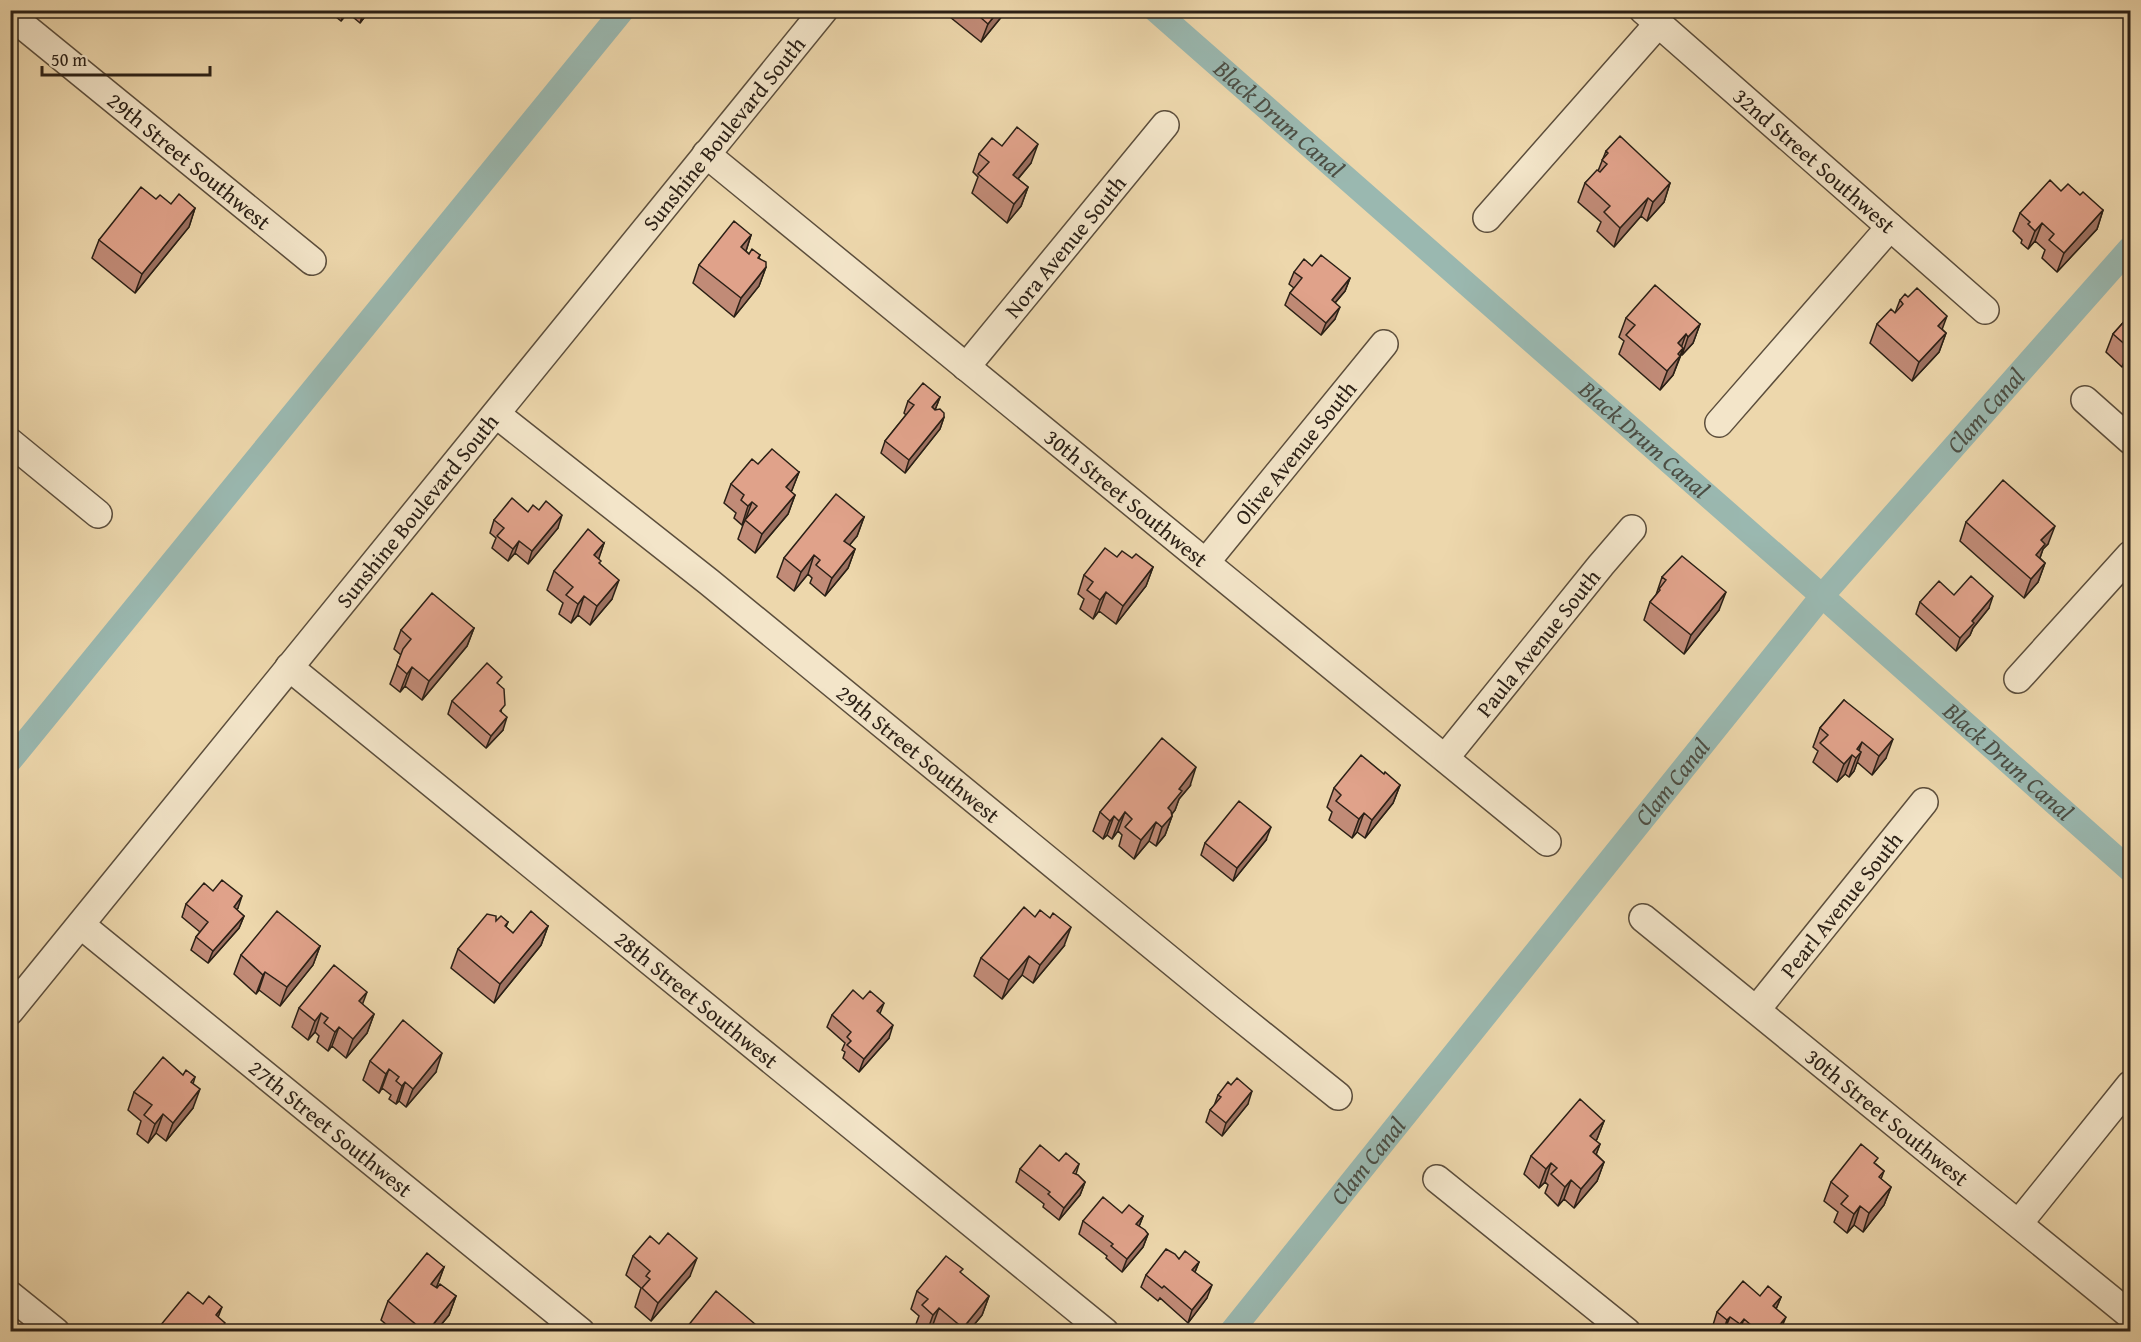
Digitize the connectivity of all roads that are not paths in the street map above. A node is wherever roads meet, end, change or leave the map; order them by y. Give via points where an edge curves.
1 (824, 10) edge
2 (10, 15) edge
3 (1651, 17) edge
4 (1165, 125) dead end
5 (706, 154) junction
6 (1487, 218) dead end
7 (1890, 227) junction
8 (312, 261) dead end
9 (1985, 310) dead end
10 (1384, 344) dead end
11 (966, 367) junction
12 (2085, 400) dead end
13 (496, 414) junction
14 (1719, 423) dead end
15 (2130, 440) edge
16 (10, 442) edge
17 (98, 514) dead end
18 (1632, 529) dead end
19 (2130, 555) edge
20 (1206, 562) junction
21 (289, 667) junction
22 (2018, 679) dead end
23 (1445, 758) junction
24 (1924, 802) dead end
25 (1547, 842) dead end
26 (1643, 918) dead end
27 (81, 924) junction
28 (1757, 1010) junction
29 (10, 1011) edge
30 (2130, 1084) edge
31 (1338, 1096) dead end
32 (1437, 1179) dead end
33 (2019, 1223) junction
34 (10, 1294) edge
35 (2130, 1315) edge
36 (56, 1332) edge
37 (581, 1332) edge
38 (1105, 1332) edge
39 (1627, 1332) edge

1 - 5 street, Sunshine Boulevard South
2 - 8 street, 29th Street Southwest
3 - 6 street
3 - 7 street, 32nd Street Southwest
4 - 11 street, Nora Avenue South
5 - 11 street, 30th Street Southwest
5 - 13 street, Sunshine Boulevard South
7 - 9 street, 32nd Street Southwest
7 - 14 street
10 - 20 street, Olive Avenue South
11 - 20 street, 30th Street Southwest
12 - 15 street
13 - 21 street, Sunshine Boulevard South
13 - 31 street, 29th Street Southwest via 709,582
16 - 17 street
18 - 23 street, Paula Avenue South
19 - 22 street
20 - 23 street, 30th Street Southwest
21 - 27 street, Sunshine Boulevard South
21 - 38 street, 28th Street Southwest
23 - 25 street, 30th Street Southwest
24 - 28 street, Pearl Avenue South
26 - 28 street, 30th Street Southwest
27 - 29 street, Sunshine Boulevard South
27 - 37 street, 27th Street Southwest
28 - 33 street, 30th Street Southwest
30 - 33 street
32 - 39 street
33 - 35 street, 30th Street Southwest
34 - 36 street

